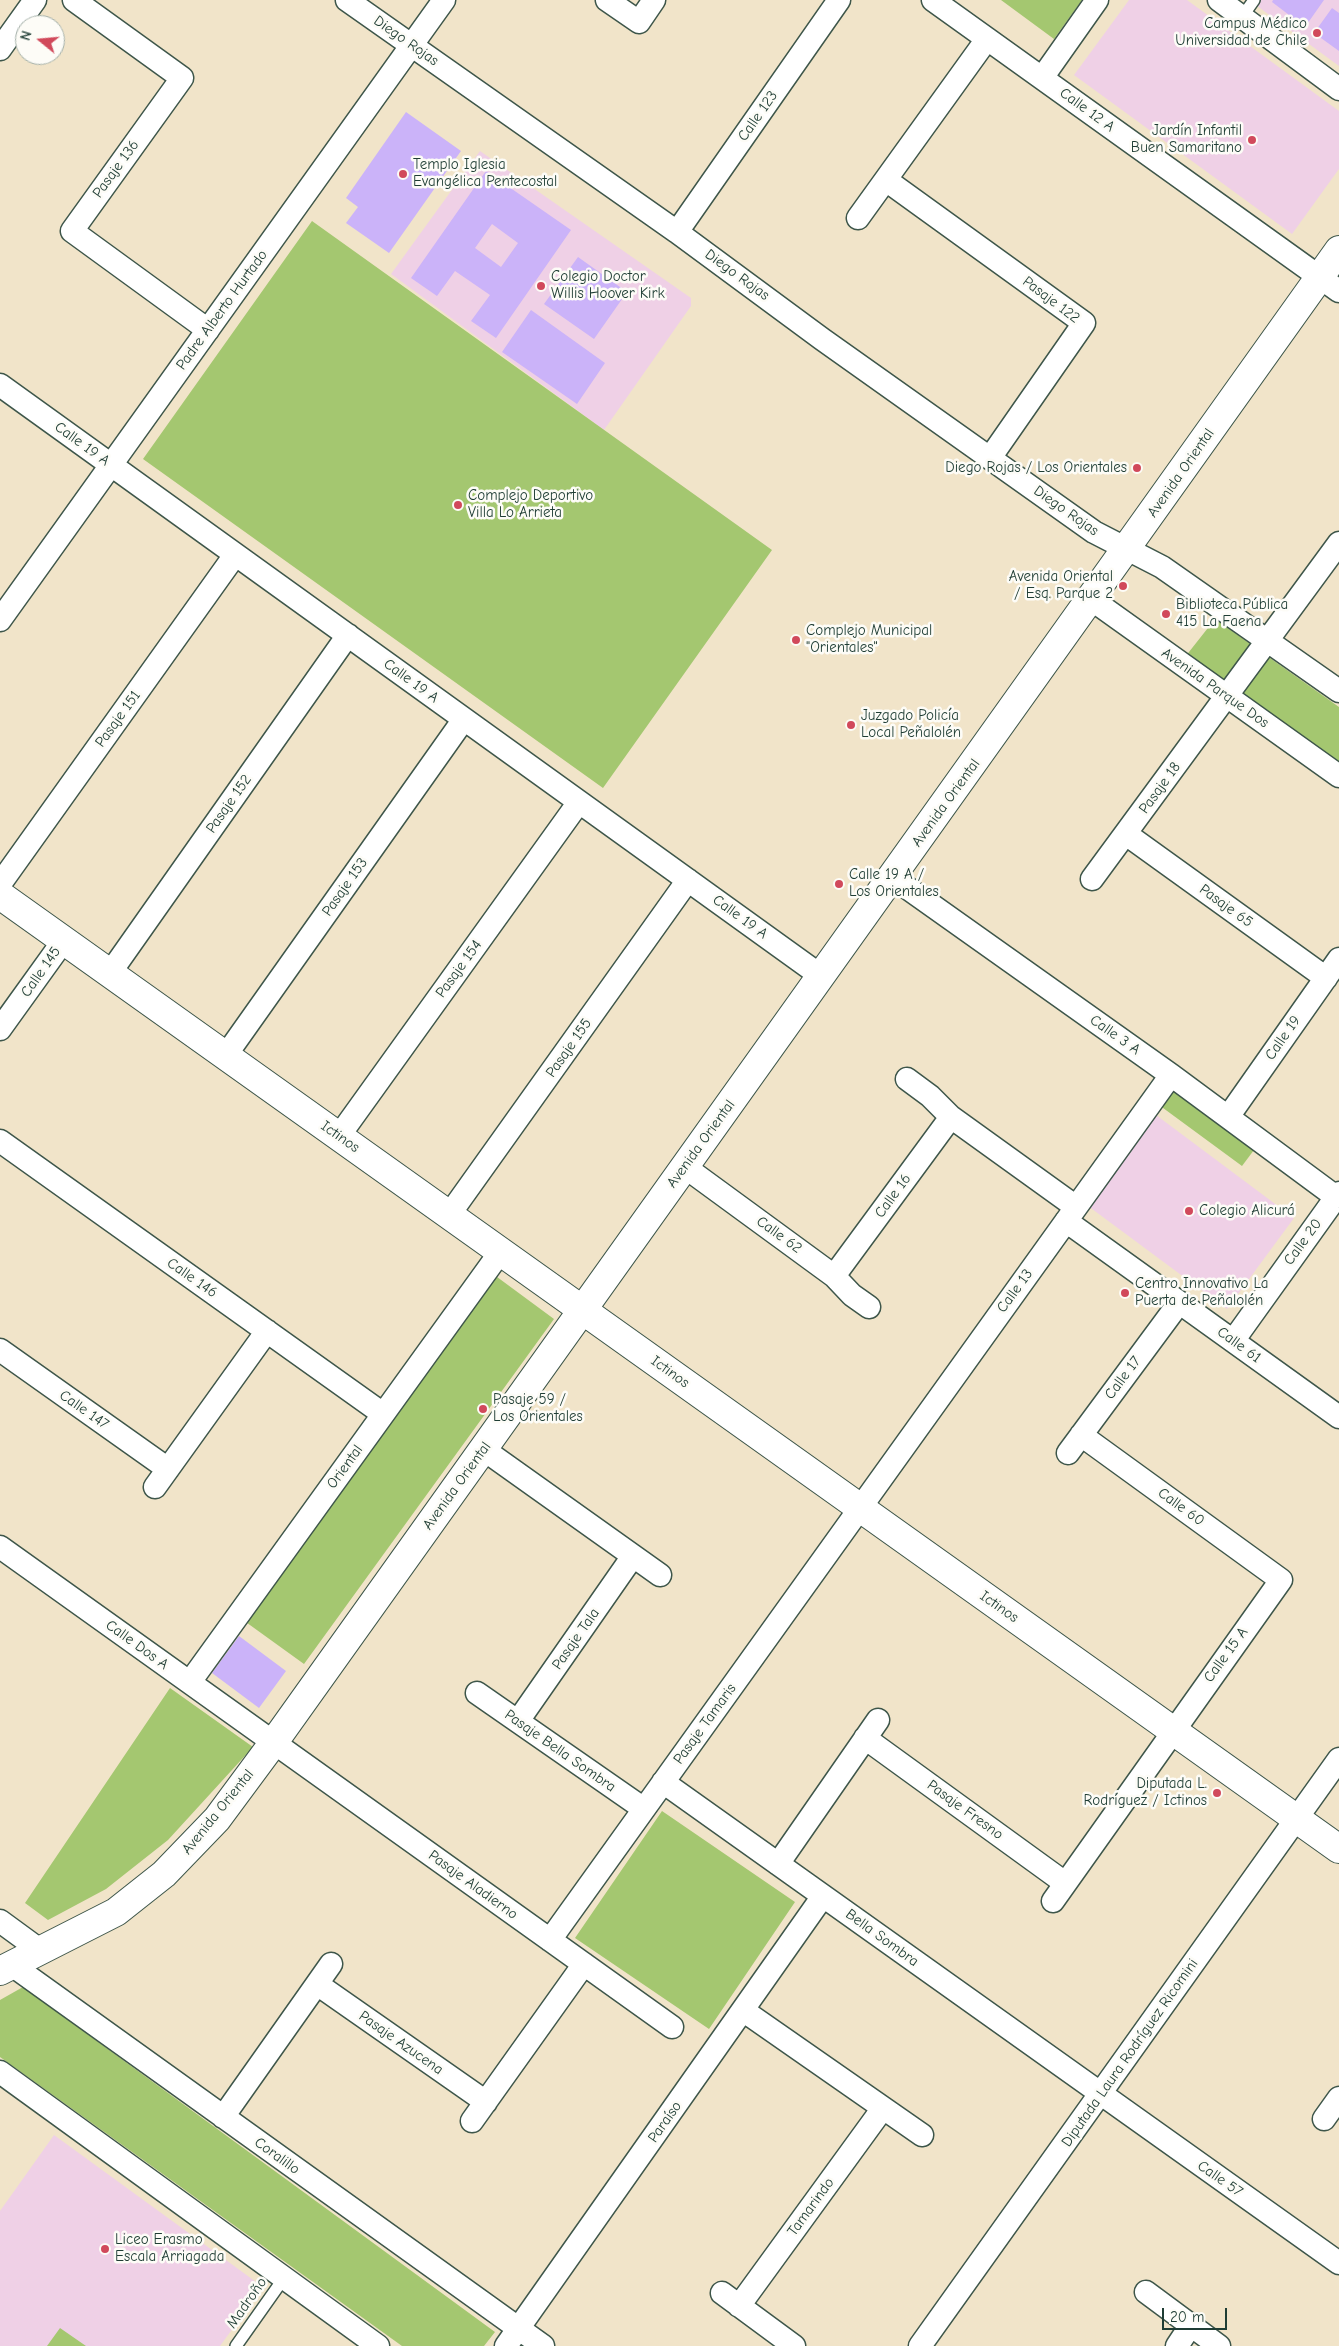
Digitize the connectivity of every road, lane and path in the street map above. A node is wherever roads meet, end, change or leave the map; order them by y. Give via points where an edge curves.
1 (35, 0) edge
2 (74, 0) edge
3 (347, 0) edge
4 (444, 0) edge
5 (607, 0) edge
6 (654, 0) edge
7 (839, 0) edge
8 (933, 0) edge
9 (1097, 0) edge
10 (1219, 0) edge
11 (1248, 8) edge
12 (987, 39) junction
13 (412, 45) junction
14 (0, 49) edge
15 (1042, 78) junction
16 (1339, 89) edge
17 (886, 180) junction
18 (858, 218) dead end
19 (677, 232) junction
20 (1339, 250) edge
21 (1330, 284) edge
22 (208, 330) junction
23 (0, 385) edge
24 (990, 458) junction
25 (111, 465) junction
26 (1339, 543) edge
27 (1127, 549) junction
28 (235, 555) junction
29 (1091, 599) junction
30 (0, 620) edge
31 (348, 635) junction
32 (1270, 640) junction
33 (1339, 691) edge
34 (1227, 696) junction
35 (464, 719) junction
36 (1339, 776) edge
37 (579, 802) junction
38 (1126, 834) junction
39 (892, 877) junction
40 (1092, 879) dead end
41 (688, 880) junction
42 (0, 884) edge
43 (0, 894) edge
44 (64, 940) junction
45 (1339, 959) edge
46 (110, 973) junction
47 (822, 976) junction
48 (1326, 978) junction
49 (0, 1029) edge
50 (226, 1055) junction
51 (1171, 1074) junction
52 (907, 1079) dead end
53 (1228, 1116) junction
54 (951, 1117) junction
55 (339, 1136) junction
56 (0, 1141) edge
57 (685, 1167) junction
58 (1335, 1204) edge
59 (1071, 1214) junction
60 (449, 1215) junction
61 (501, 1252) junction
62 (834, 1276) junction
63 (1179, 1303) junction
64 (869, 1307) dead end
65 (583, 1310) junction
66 (267, 1331) junction
67 (1233, 1341) junction
68 (0, 1350) edge
69 (383, 1414) junction
70 (1339, 1417) edge
71 (1081, 1435) junction
72 (483, 1450) junction
73 (1068, 1453) dead end
74 (168, 1469) junction
75 (155, 1487) dead end
76 (860, 1508) junction
77 (0, 1547) edge
78 (633, 1556) junction
79 (660, 1575) dead end
80 (1281, 1580) joint
81 (190, 1682) junction
82 (477, 1693) dead end
83 (518, 1721) junction
84 (1172, 1730) junction
85 (274, 1742) junction
86 (1339, 1758) edge
87 (663, 1782) junction
88 (644, 1809) junction
89 (1296, 1818) junction
90 (1339, 1849) edge
91 (778, 1864) junction
92 (823, 1896) junction
93 (0, 1921) edge
94 (550, 1940) junction
95 (41, 1951) junction
96 (331, 1964) dead end
97 (584, 1964) junction
98 (6, 1968) edge
99 (317, 1984) junction
100 (744, 2010) junction
101 (672, 2027) dead end
102 (0, 2072) edge
103 (1100, 2094) junction
104 (1339, 2098) edge
105 (486, 2102) junction
106 (883, 2108) junction
107 (223, 2117) junction
108 (1324, 2120) dead end
109 (472, 2121) dead end
110 (922, 2135) dead end
111 (1339, 2263) edge
112 (284, 2278) junction
113 (1146, 2292) dead end
114 (1191, 2325) junction
115 (512, 2337) edge
116 (236, 2346) edge
117 (378, 2346) edge
118 (543, 2346) edge
119 (794, 2346) edge
120 (920, 2346) edge
121 (1176, 2346) edge
122 (1219, 2346) edge

1 - 14 street
2 - 22 street, Pasaje 136 via 182,78 72,231
3 - 13 street, Diego Rojas
4 - 13 street, Padre Alberto Hurtado
5 - 6 street via 639,22
7 - 19 street, Calle 123
8 - 12 street, Calle 12 A
9 - 15 street
10 - 11 street
11 - 16 street
12 - 15 street, Calle 12 A
12 - 17 street
13 - 19 street, Diego Rojas
13 - 22 street, Padre Alberto Hurtado
15 - 21 street, Calle 12 A
17 - 18 street
17 - 24 street, Pasaje 122 via 1084,323
19 - 24 street, Diego Rojas
20 - 21 main road, Avenida Oriental
21 - 27 main road, Avenida Oriental
22 - 25 street, Padre Alberto Hurtado
23 - 25 street, Calle 19 A
24 - 27 street, Diego Rojas via 1094,532
25 - 28 street, Calle 19 A
25 - 30 street, Padre Alberto Hurtado
26 - 32 street, Pasaje 18
27 - 29 main road, Avenida Oriental
27 - 32 street via 1162,567
28 - 31 street, Calle 19 A
28 - 42 street, Pasaje 151
29 - 34 street, Avenida Parque Dos
29 - 39 main road, Avenida Oriental
31 - 35 street, Calle 19 A
31 - 46 street, Pasaje 152
32 - 33 street
32 - 34 street, Pasaje 18
34 - 36 street, Avenida Parque Dos
34 - 38 street, Pasaje 18
35 - 37 street, Calle 19 A
35 - 50 street, Pasaje 153
37 - 41 street, Calle 19 A
37 - 55 street, Pasaje 154
38 - 40 street, Pasaje 18
38 - 48 street, Pasaje 65
39 - 47 main road, Avenida Oriental
39 - 51 street, Calle 3 A
41 - 47 street, Calle 19 A
41 - 60 street, Pasaje 155
43 - 44 main road, Ictinos
44 - 46 main road, Ictinos
44 - 49 street, Calle 145
45 - 48 street, Calle 19
46 - 50 main road, Ictinos
47 - 57 main road, Avenida Oriental
48 - 53 street, Calle 19
50 - 55 main road, Ictinos
51 - 53 street, Calle 3 A
51 - 59 street, Calle 13
52 - 54 street, Calle 61
53 - 58 street, Calle 3 A
54 - 59 street, Calle 61
54 - 62 street, Calle 16
55 - 60 main road, Ictinos
56 - 66 street, Calle 146
57 - 62 street, Calle 62
57 - 65 main road, Avenida Oriental
58 - 67 street, Calle 20
59 - 63 street, Calle 61
59 - 76 street, Calle 13
60 - 61 main road, Ictinos
61 - 65 main road, Ictinos
61 - 69 street, Oriental
62 - 64 street, Calle 62 via 852,1296
63 - 67 street, Calle 61
63 - 71 street, Calle 17
65 - 72 main road, Avenida Oriental
65 - 76 main road, Ictinos
66 - 69 street, Calle 146
66 - 74 street
67 - 70 street, Calle 61
68 - 74 street, Calle 147
69 - 81 street, Oriental
71 - 73 street, Calle 17
71 - 80 street, Calle 60
72 - 78 street
72 - 85 main road, Avenida Oriental
74 - 75 street
76 - 84 main road, Ictinos
76 - 87 street, Pasaje Tamaris
77 - 81 street, Calle Dos A
78 - 79 street
78 - 83 street, Pasaje Tala
80 - 84 street, Calle 15 A
81 - 85 street, Calle Dos A
82 - 83 street, Pasaje Bella Sombra
83 - 88 street, Pasaje Bella Sombra
84 - 89 main road, Ictinos
84 - 91 street, Pasaje Fresno via 1059,1892 872,1729
85 - 94 street, Pasaje Aladierno
85 - 95 main road, Avenida Oriental via 216,1819 164,1874 116,1912
86 - 89 street, Diputada Laura Rodríguez Ricomini
87 - 88 street, Pasaje Tamaris
87 - 91 street, Bella Sombra
88 - 94 street, Pasaje Tamaris
89 - 90 main road, Ictinos
89 - 103 street, Diputada Laura Rodríguez Ricomini
91 - 92 street, Bella Sombra
92 - 100 street, Paraíso
92 - 103 street, Bella Sombra
93 - 95 street
94 - 97 street, Pasaje Aladierno
95 - 98 main road, Avenida Oriental
96 - 99 street
97 - 101 street, Pasaje Aladierno
97 - 105 street
98 - 107 street, Coralillo
99 - 105 street, Pasaje Azucena
99 - 107 street
100 - 106 street
100 - 115 street, Paraíso
102 - 112 street
103 - 111 street, Calle 57
103 - 120 street, Diputada Laura Rodríguez Ricomini
104 - 108 street
105 - 109 street
106 - 110 street
106 - 119 street, Tamarindo via 731,2299
107 - 115 street, Coralillo
112 - 116 lane, Madroño
112 - 117 street
113 - 114 street
114 - 121 street
114 - 122 street
115 - 118 street, Coralillo

